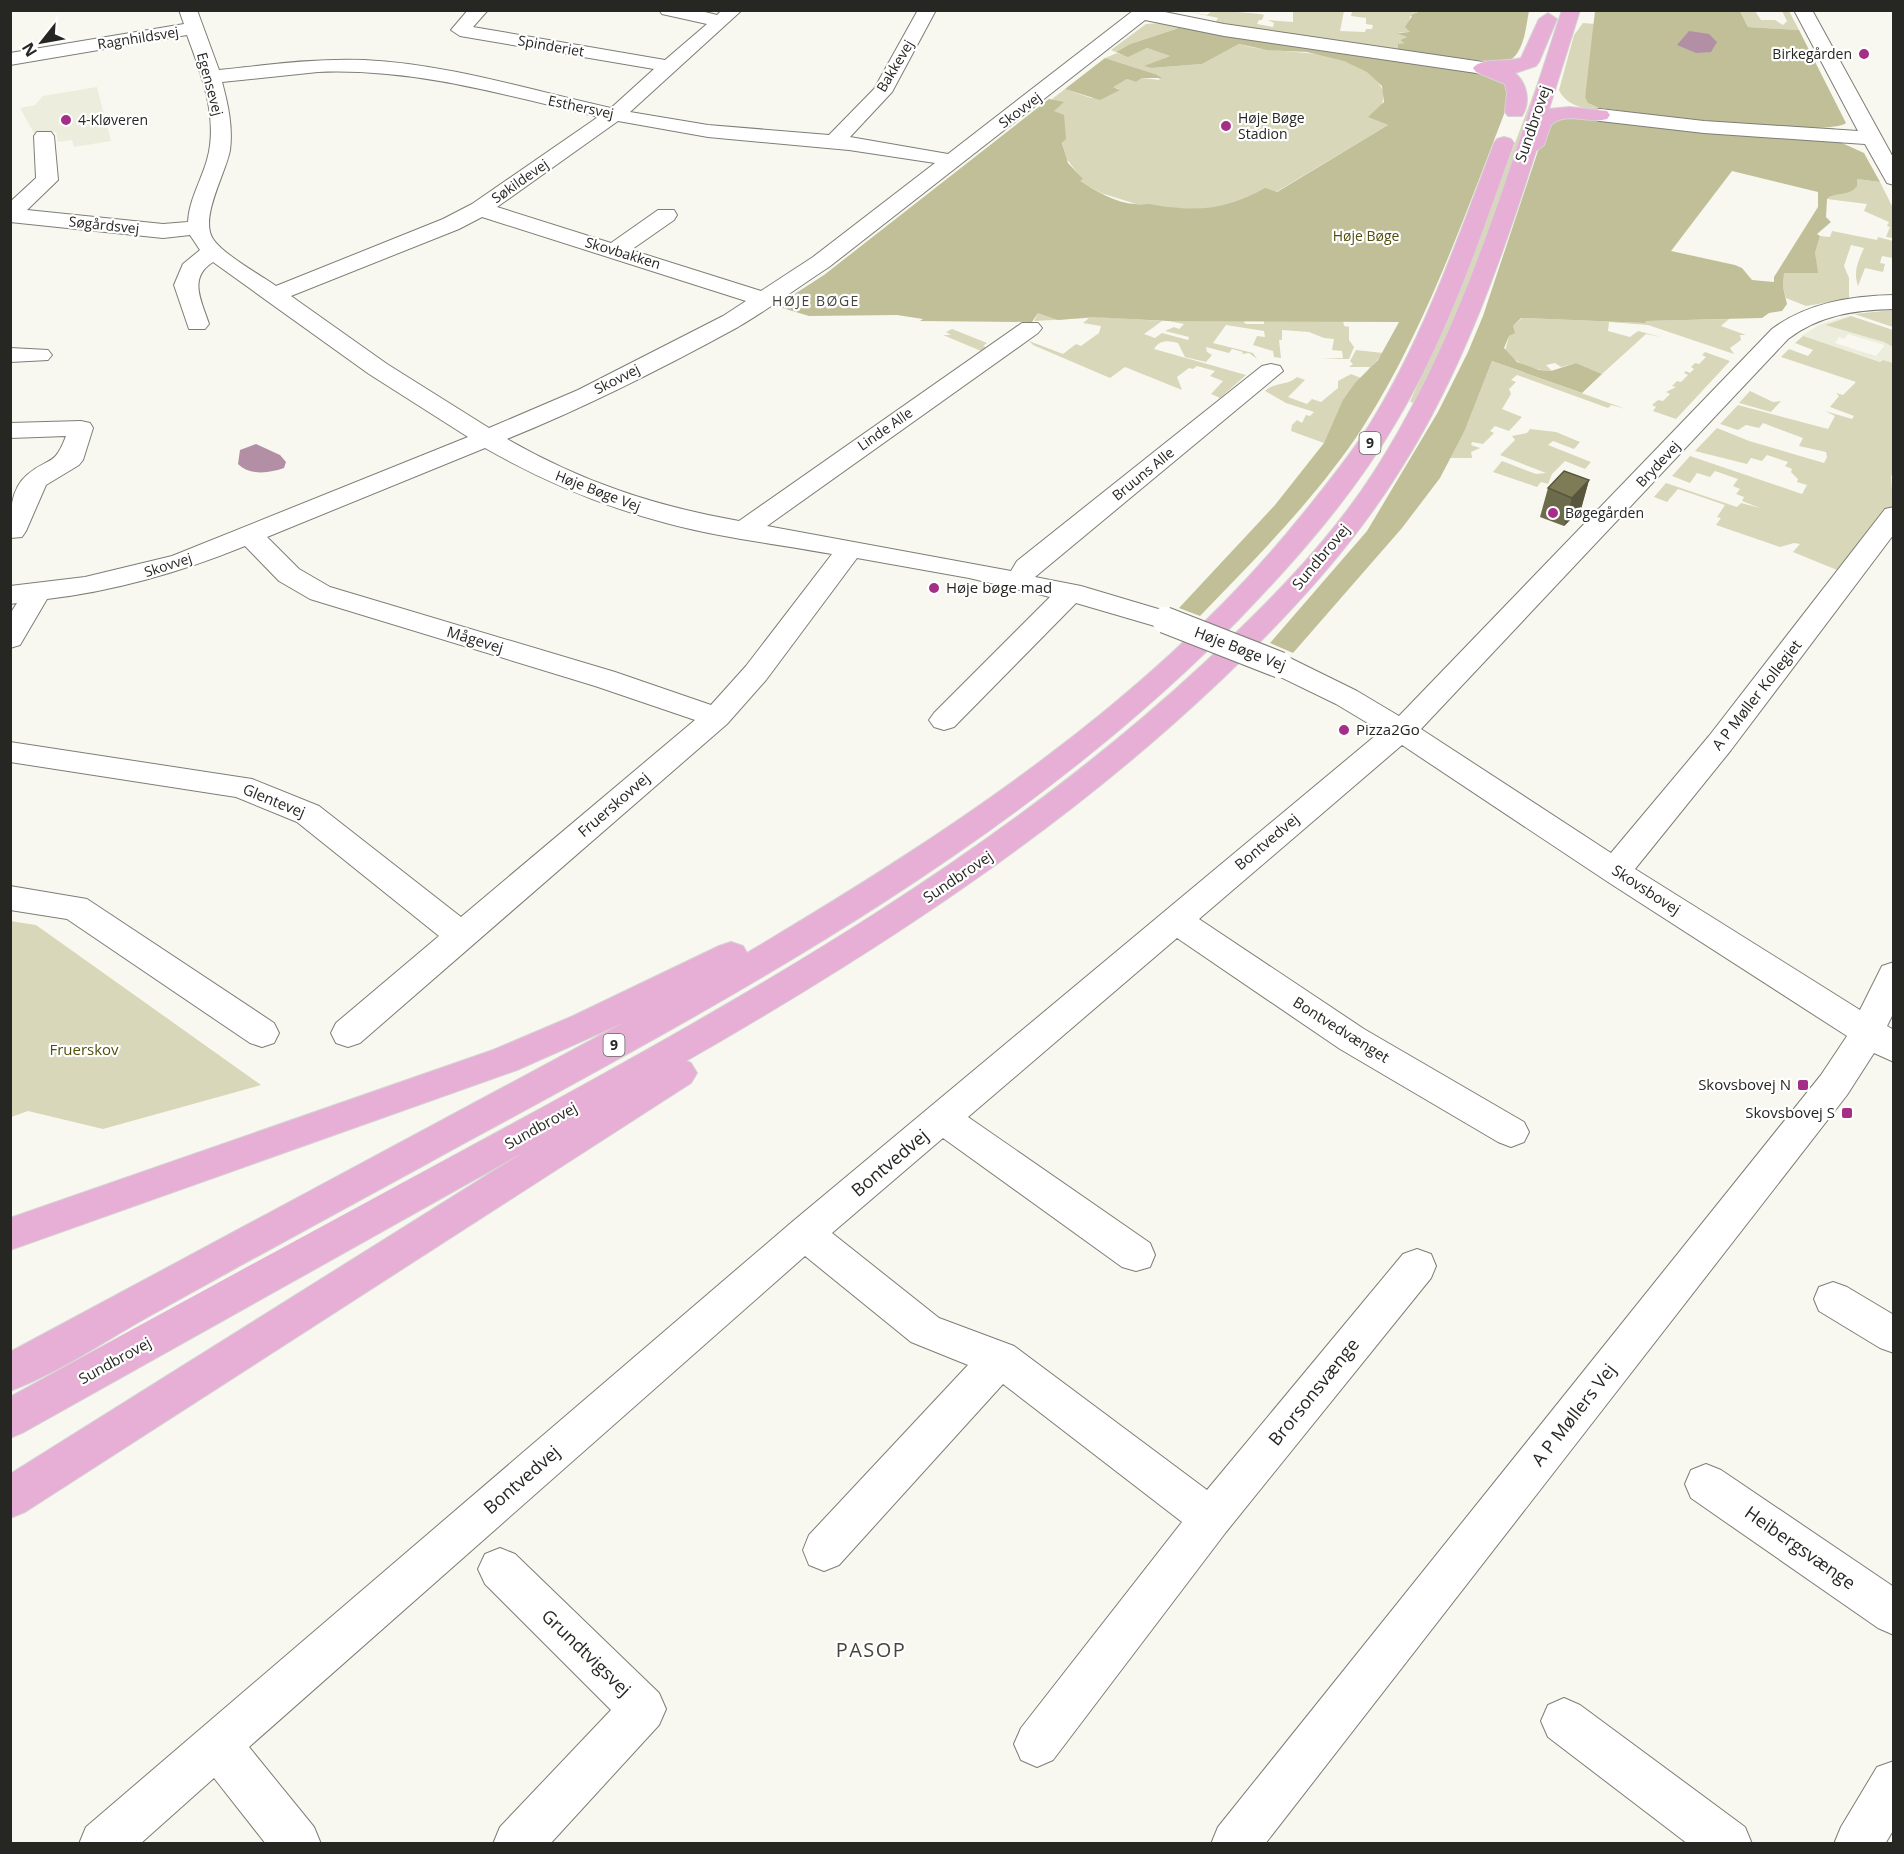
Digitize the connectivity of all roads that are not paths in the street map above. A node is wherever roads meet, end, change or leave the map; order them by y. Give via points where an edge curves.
1 (479, 10) edge
2 (668, 10) edge
3 (927, 10) edge
4 (1551, 10) edge
5 (1556, 10) edge
6 (1572, 10) edge
7 (1803, 10) edge
8 (1144, 12) edge
9 (727, 16) edge
10 (190, 20) edge
11 (10, 59) edge
12 (669, 66) junction
13 (1483, 68) junction
14 (210, 77) junction
15 (1543, 96) junction
16 (1515, 112) junction
17 (614, 115) junction
18 (1600, 116) junction
19 (45, 136) dead end
20 (1872, 138) junction
21 (832, 144) junction
22 (952, 161) junction
23 (1892, 172) edge
24 (1512, 186) junction
25 (480, 209) junction
26 (10, 214) edge
27 (666, 215) dead end
28 (198, 228) junction
29 (616, 250) junction
30 (214, 252) junction
31 (273, 295) junction
32 (766, 300) junction
33 (1893, 302) edge
34 (197, 324) dead end
35 (1030, 328) dead end
36 (10, 355) edge
37 (40, 355) dead end
38 (1271, 371) dead end
39 (10, 431) edge
40 (486, 438) junction
41 (1893, 515) edge
42 (13, 531) dead end
43 (742, 531) junction
44 (249, 534) junction
45 (850, 549) junction
46 (1019, 580) junction
47 (1071, 592) junction
48 (23, 594) edge
49 (10, 639) edge
50 (1181, 660) junction
51 (717, 717) junction
52 (944, 720) dead end
53 (1400, 730) junction
54 (10, 752) edge
55 (1029, 828) junction
56 (1615, 871) junction
57 (10, 898) edge
58 (1175, 920) junction
59 (462, 936) junction
60 (1893, 975) edge
61 (262, 1033) dead end
62 (348, 1033) dead end
63 (1880, 1040) edge
64 (943, 1119) junction
65 (1511, 1132) dead end
66 (805, 1233) junction
67 (10, 1234) edge
68 (1136, 1255) dead end
69 (1417, 1266) dead end
70 (1833, 1299) dead end
71 (1893, 1336) edge
72 (1000, 1359) junction
73 (10, 1373) edge
74 (10, 1419) edge
75 (1706, 1484) dead end
76 (10, 1498) edge
77 (1211, 1518) junction
78 (824, 1550) dead end
79 (500, 1569) dead end
80 (1893, 1613) edge
81 (1564, 1721) dead end
82 (1037, 1744) dead end
83 (218, 1746) junction
84 (1893, 1784) edge
85 (103, 1844) edge
86 (297, 1844) edge
87 (517, 1844) edge
88 (1235, 1844) edge
89 (1728, 1844) edge
90 (1858, 1844) edge

1 - 12 street, Spinderiet via 460,30
2 - 9 street
3 - 21 street, Bakkevej via 882,92
4 - 13 main road via 1528,62 1515,68
5 - 16 main road, Sundbrovej / 9
6 - 15 main road, Sundbrovej / 9
7 - 20 street
8 - 13 street via 1216,28
8 - 22 street, Skovvej
9 - 12 street, Søkildevej
10 - 11 street, Ragnhildsvej
10 - 14 street, Egensevej
12 - 17 street, Søkildevej
13 - 16 main road via 1516,83 1519,91
14 - 17 street, Esthersvej via 381,67 423,72
14 - 28 street, Egensevej via 220,122 220,148
15 - 18 main road via 1568,108
15 - 24 main road, Sundbrovej / 9
16 - 50 main road, Sundbrovej / 9 via 1436,324 1387,416 1362,457 1300,537
17 - 21 street, Esthersvej
17 - 25 street, Søkildevej
18 - 20 street
18 - 24 main road via 1566,114 1545,118 1524,172
19 - 26 street via 47,180
20 - 23 street
21 - 22 street, Esthersvej
22 - 32 street, Skovvej
24 - 55 main road, Sundbrovej / 9 via 1436,384 1402,447 1366,501 1288,596 1182,703
25 - 29 street, Skovbakken
25 - 31 street, Søkildevej
26 - 28 street, Søgårdsvej via 163,231
27 - 29 street
28 - 30 street, Høje Bøge Vej via 202,240
29 - 32 street, Skovbakken
30 - 31 street, Høje Bøge Vej
30 - 34 street via 201,258 187,273 185,285
31 - 40 street, Høje Bøge Vej
32 - 40 street, Skovvej via 587,394
33 - 53 street, Brydevej via 1828,310 1780,334 1438,695
35 - 43 street, Linde Alle
36 - 37 street
38 - 46 street, Bruuns Alle via 1027,567
39 - 42 street via 81,428 70,460 35,481
40 - 43 street, Høje Bøge Vej via 563,480 598,494 673,517
40 - 44 street, Skovvej
41 - 56 street, A P Møller Kollegiet via 1727,734
43 - 45 street, Høje Bøge Vej
44 - 48 street, Skovvej via 182,562 134,576
44 - 51 street, Mågevej via 289,574 320,593
45 - 46 street, Høje Bøge Vej
45 - 51 street, Fruerskovvej via 756,674
46 - 47 street, Høje Bøge Vej
47 - 52 street
47 - 53 street, Høje Bøge Vej, bridge via 1165,620 1281,665 1346,696
48 - 49 street
50 - 67 main road via 921,843 786,925 699,972 585,1026 423,1091
50 - 73 main road, Sundbrovej / 9 via 1020,792 822,924 596,1056
51 - 59 street, Fruerskovvej
53 - 56 street, Skovsbovej
53 - 58 street, Bontvedvej
54 - 59 street, Glentevej via 242,787 308,814
55 - 74 main road, Sundbrovej / 9 via 889,922 651,1065
55 - 76 main road via 912,922 838,972
56 - 63 street, Skovsbovej
57 - 61 street via 75,908
58 - 64 street, Bontvedvej
58 - 65 street, Bontvedvænget via 1353,1039
59 - 62 street, Fruerskovvej
60 - 63 street, A P Møllers Vej
63 - 88 street, A P Møllers Vej via 1834,1085
64 - 66 street, Bontvedvej
64 - 68 street
66 - 72 street via 925,1330
66 - 83 street, Bontvedvej
69 - 77 street, Brorsonsvænge
70 - 71 street
72 - 77 street
72 - 78 street
75 - 80 street, Heibergsvænge
77 - 82 street, Brorsonsvænge
79 - 87 street, Grundtvigsvej via 643,1708
81 - 89 street
83 - 85 street, Bontvedvej
83 - 86 street
84 - 90 street

